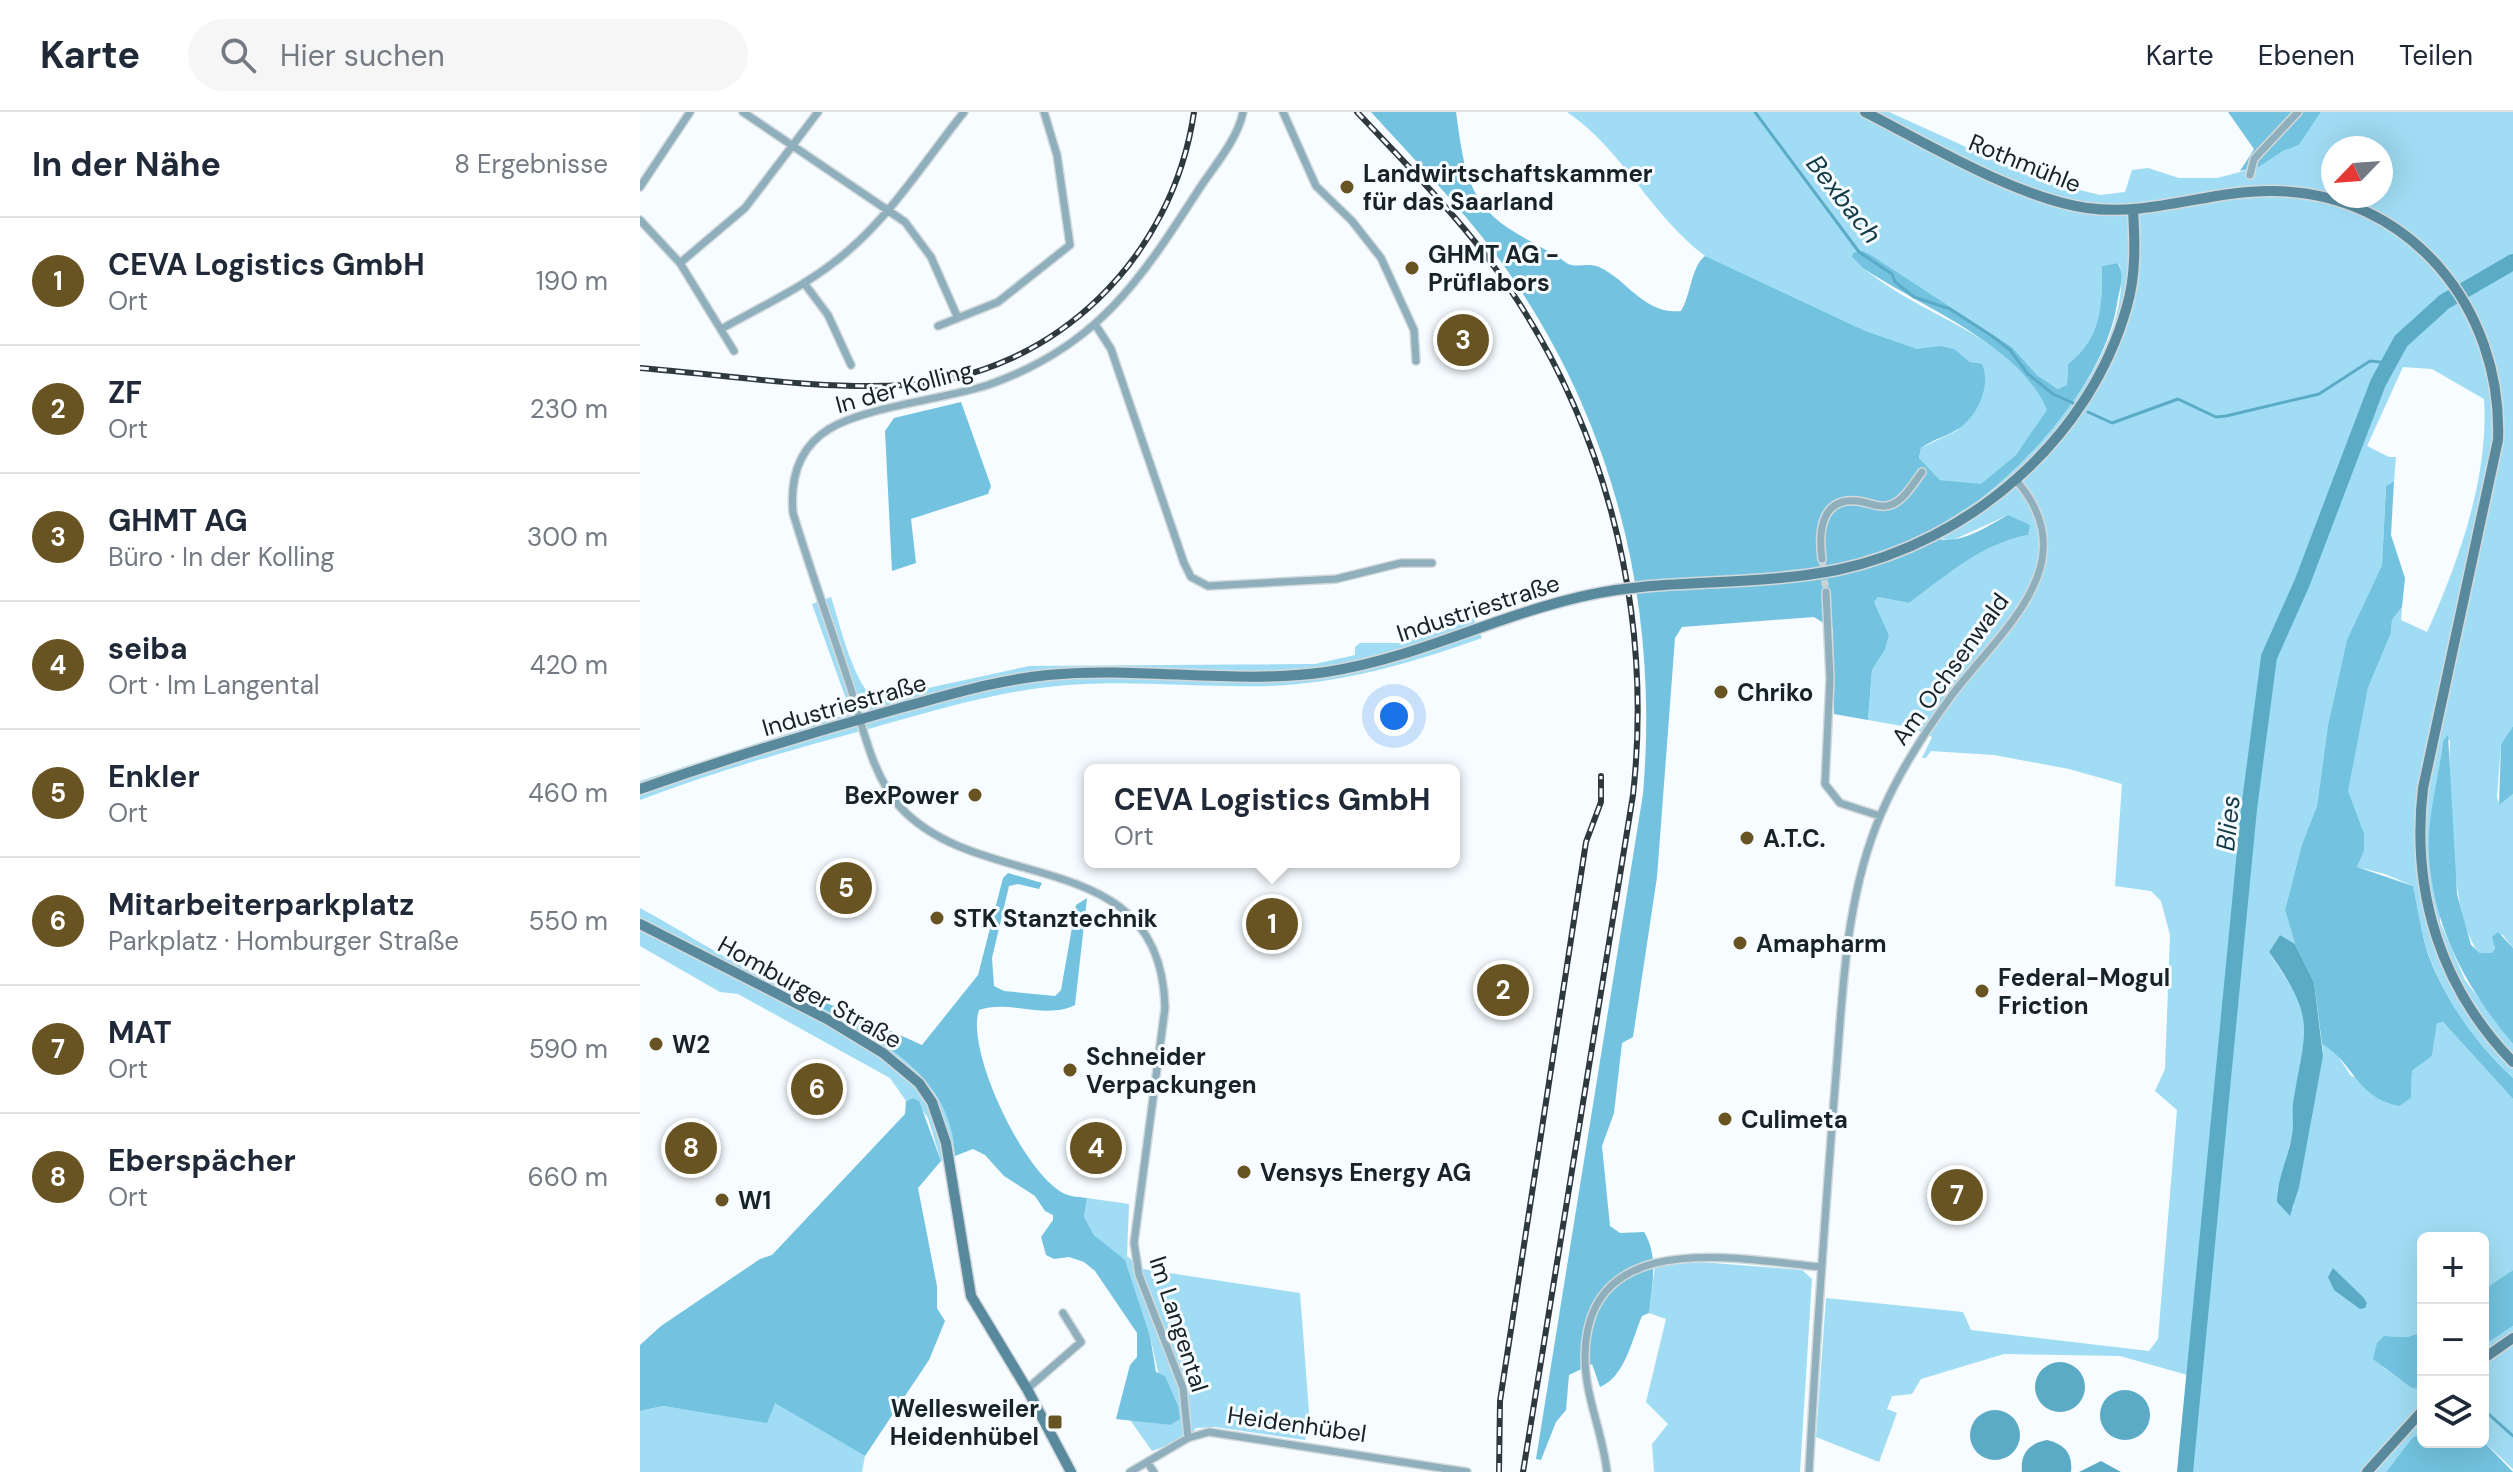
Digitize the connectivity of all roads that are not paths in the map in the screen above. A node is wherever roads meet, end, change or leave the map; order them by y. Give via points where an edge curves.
1 (690, 112) edge
2 (743, 112) edge
3 (818, 112) edge
4 (964, 112) edge
5 (1044, 112) edge
6 (1243, 112) edge
7 (1283, 112) edge
8 (1865, 112) edge
9 (2298, 112) edge
10 (794, 148) junction
11 (2250, 175) dead end
12 (640, 187) edge
13 (889, 210) junction
14 (2133, 210) junction
15 (640, 220) edge
16 (680, 263) junction
17 (804, 283) junction
18 (957, 316) junction
19 (1095, 324) junction
20 (938, 326) dead end
21 (723, 328) junction
22 (734, 351) dead end
23 (1416, 361) dead end
24 (851, 365) dead end
25 (1922, 472) dead end
26 (2016, 480) junction
27 (1822, 559) tunnel mouth
28 (1432, 563) dead end
29 (1826, 592) tunnel mouth
30 (861, 719) junction
31 (640, 789) edge
32 (1880, 816) junction
33 (640, 924) edge
34 (2513, 1062) edge
35 (1821, 1267) junction
36 (1063, 1313) dead end
37 (2513, 1338) edge
38 (2489, 1355) edge
39 (1027, 1389) junction
40 (2417, 1417) edge
41 (1188, 1438) junction
42 (1147, 1462) junction
43 (1071, 1472) edge
44 (1130, 1472) edge
45 (1154, 1472) edge
46 (1467, 1472) edge
47 (1607, 1472) edge
48 (1809, 1472) edge
49 (2367, 1472) edge

1 - 12 street
2 - 10 street
3 - 10 street
4 - 13 street
5 - 18 street via 1057,155 1070,245 1017,290
6 - 19 street, In der Kolling via 1229,144 1161,250
7 - 23 street via 1316,186 1381,258 1414,330
8 - 14 street, Rothmühle via 2051,200
9 - 11 street via 2254,159
10 - 13 street
10 - 16 street via 734,220
13 - 17 street via 849,250
13 - 18 street via 931,257
14 - 26 street, Industriestraße via 2133,277 2110,352 2081,406
14 - 34 street, Rothmühle via 2250,192 2310,195 2381,220 2431,257 2479,325 2496,382 2499,419 2486,506 2423,788 2418,843 2426,903 2445,964 2484,1030
15 - 16 street
16 - 21 street
17 - 21 street
17 - 24 street via 828,315
18 - 20 street
19 - 28 street via 1111,349 1184,563 1200,584 1336,579 1401,563
19 - 30 street, In der Kolling via 1028,368 990,384 830,428 801,458 792,483 793,513
21 - 22 street
25 - 27 street via 1894,504 1849,501 1829,510 1820,522
26 - 30 street, Industriestraße, bridge via 1935,535 1861,563 1800,575 1616,590 1556,602 1400,655 1325,672 1043,676
26 - 32 street, Am Ochsenwald via 2038,510 2044,534 2036,582 1907,761
29 - 32 street via 1830,679 1825,784 1840,803
30 - 31 street, Industriestraße
30 - 41 street, Im Langental via 887,789 917,823 963,847 1103,894 1134,920 1155,955 1165,1008 1134,1243 1139,1275 1183,1388
32 - 35 street, Am Ochsenwald via 1848,931
33 - 39 street, Homburger Straße via 827,1019 883,1053 919,1083 932,1102 946,1143 971,1296
35 - 47 street via 1681,1257 1656,1260 1612,1286 1595,1312 1585,1354
35 - 48 street, Am Ochsenwald
36 - 39 street via 1081,1342
37 - 38 street
39 - 43 street, Homburger Straße
40 - 49 street
41 - 42 street, Heidenhübel
41 - 46 street, Heidenhübel via 1220,1433
42 - 44 street, Heidenhübel
42 - 45 street

